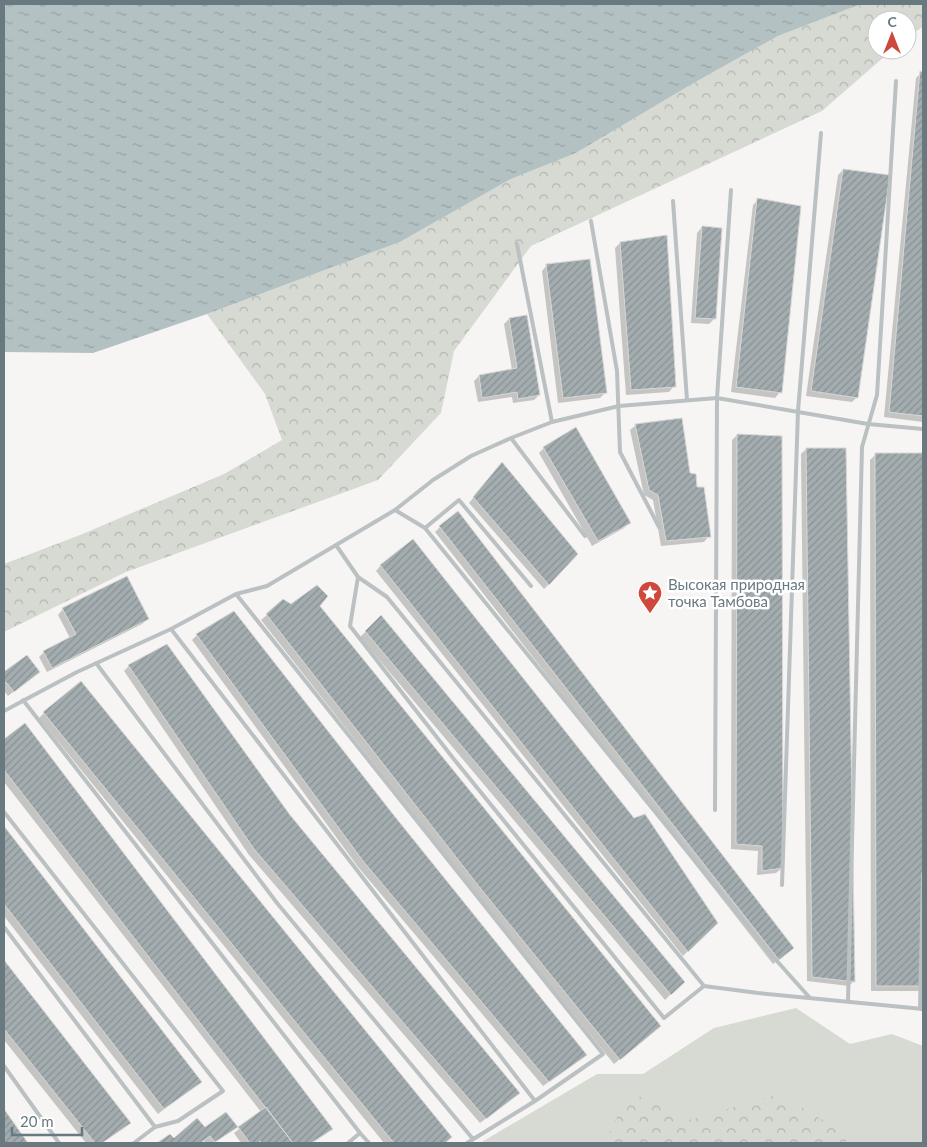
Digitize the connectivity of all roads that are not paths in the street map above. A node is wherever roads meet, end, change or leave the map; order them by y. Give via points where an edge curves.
1 (896, 81) dead end
2 (821, 133) dead end
3 (731, 190) dead end
4 (673, 201) dead end
5 (591, 222) dead end
6 (517, 244) dead end
7 (717, 398) junction
8 (687, 400) junction
9 (619, 406) junction
10 (798, 411) junction
11 (552, 422) junction
12 (868, 424) junction
13 (923, 429) edge
14 (511, 438) junction
15 (395, 510) junction
16 (660, 527) dead end
17 (424, 528) junction
18 (585, 536) dead end
19 (336, 545) junction
20 (358, 577) junction
21 (531, 586) dead end
22 (236, 594) junction
23 (171, 629) junction
24 (96, 663) junction
25 (22, 700) junction
26 (4, 710) edge
27 (715, 810) dead end
28 (4, 812) edge
29 (923, 874) edge
30 (782, 884) dead end
31 (4, 927) edge
32 (704, 986) junction
33 (810, 998) junction
34 (848, 1001) junction
35 (921, 1009) edge
36 (4, 1066) edge
37 (535, 1101) junction
38 (155, 1127) junction
39 (360, 1133) junction
40 (472, 1139) junction
41 (59, 1143) edge
42 (134, 1143) edge
43 (348, 1143) edge
44 (369, 1143) edge
45 (467, 1143) edge

1 - 12 lane via 877,395
2 - 10 lane
3 - 7 lane
4 - 8 lane
5 - 9 lane via 617,371
6 - 11 lane
7 - 8 lane
7 - 10 lane
7 - 27 lane
8 - 9 lane
9 - 11 lane
9 - 16 lane via 620,452
10 - 12 lane
10 - 30 lane
11 - 14 lane
12 - 13 lane
12 - 34 lane via 862,448
14 - 15 lane via 471,456
14 - 18 lane
15 - 17 lane
15 - 19 lane
17 - 21 lane via 459,500
17 - 33 lane via 768,951
19 - 20 lane
19 - 22 lane via 267,586
20 - 32 lane via 386,597
20 - 32 lane via 350,626 664,1018
22 - 23 lane
22 - 37 lane via 603,1054
23 - 24 lane
23 - 37 lane
24 - 25 lane
24 - 40 lane via 277,902
25 - 26 lane
25 - 39 lane
28 - 38 lane via 223,1091 178,1121
29 - 35 lane
31 - 38 lane
32 - 33 lane
33 - 34 lane
34 - 35 lane
36 - 41 lane
37 - 40 lane
38 - 42 lane
39 - 43 lane
39 - 44 lane
40 - 45 lane

